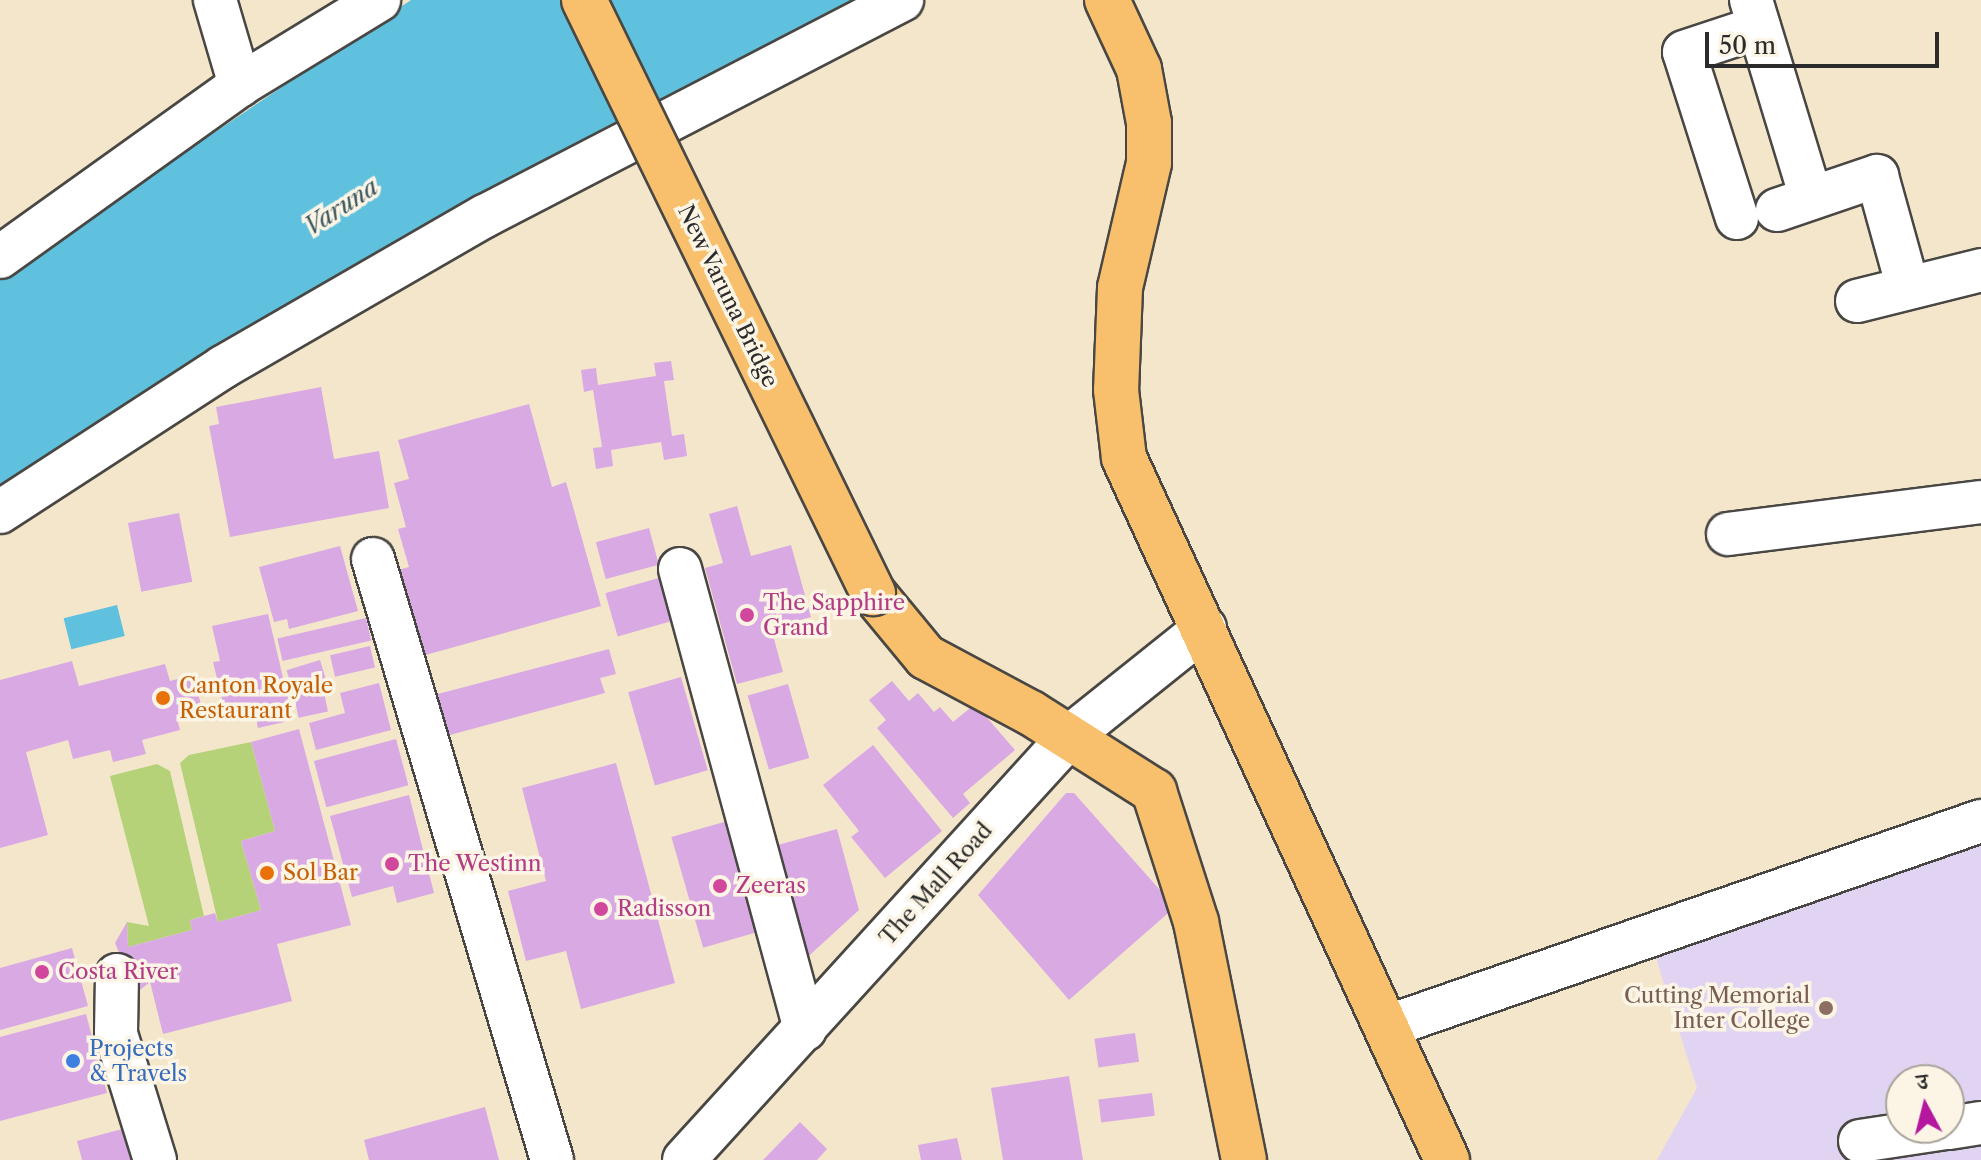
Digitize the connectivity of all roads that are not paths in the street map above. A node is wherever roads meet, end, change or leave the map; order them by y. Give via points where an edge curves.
1 (215, 0) edge
2 (379, 0) edge
3 (584, 0) edge
4 (902, 0) edge
5 (1107, 0) edge
6 (1755, 13) edge
7 (240, 85) junction
8 (1775, 209) junction
9 (10, 239) edge
10 (1981, 270) edge
11 (1908, 288) junction
12 (1857, 301) dead end
13 (1981, 502) edge
14 (0, 512) edge
15 (1728, 534) dead end
16 (373, 559) dead end
17 (680, 569) dead end
18 (1205, 628) junction
19 (1070, 736) junction
20 (1981, 821) edge
21 (117, 975) dead end
22 (1386, 1027) junction
23 (805, 1029) junction
24 (1885, 1137) edge
25 (1860, 1141) dead end
26 (155, 1160) edge
27 (552, 1160) edge
28 (684, 1160) edge
29 (1244, 1160) edge
30 (1447, 1160) edge

1 - 7 street
2 - 7 street
3 - 19 main road, New Varuna Bridge, bridge via 873,593 926,657
4 - 14 street via 472,224 223,367
5 - 18 main road via 1139,69 1149,123 1149,163 1120,288 1116,390 1124,458
6 - 8 street
6 - 8 street via 1684,52
7 - 9 street
8 - 11 street via 1877,176
10 - 11 street
11 - 12 street
13 - 15 street
16 - 27 street
17 - 23 street
18 - 19 street, The Mall Road
18 - 22 main road
19 - 23 street, The Mall Road
19 - 29 main road, New Varuna Bridge via 1154,791 1196,922
20 - 22 street
21 - 26 street via 116,1034
22 - 30 main road
23 - 28 street, The Mall Road
24 - 25 street

